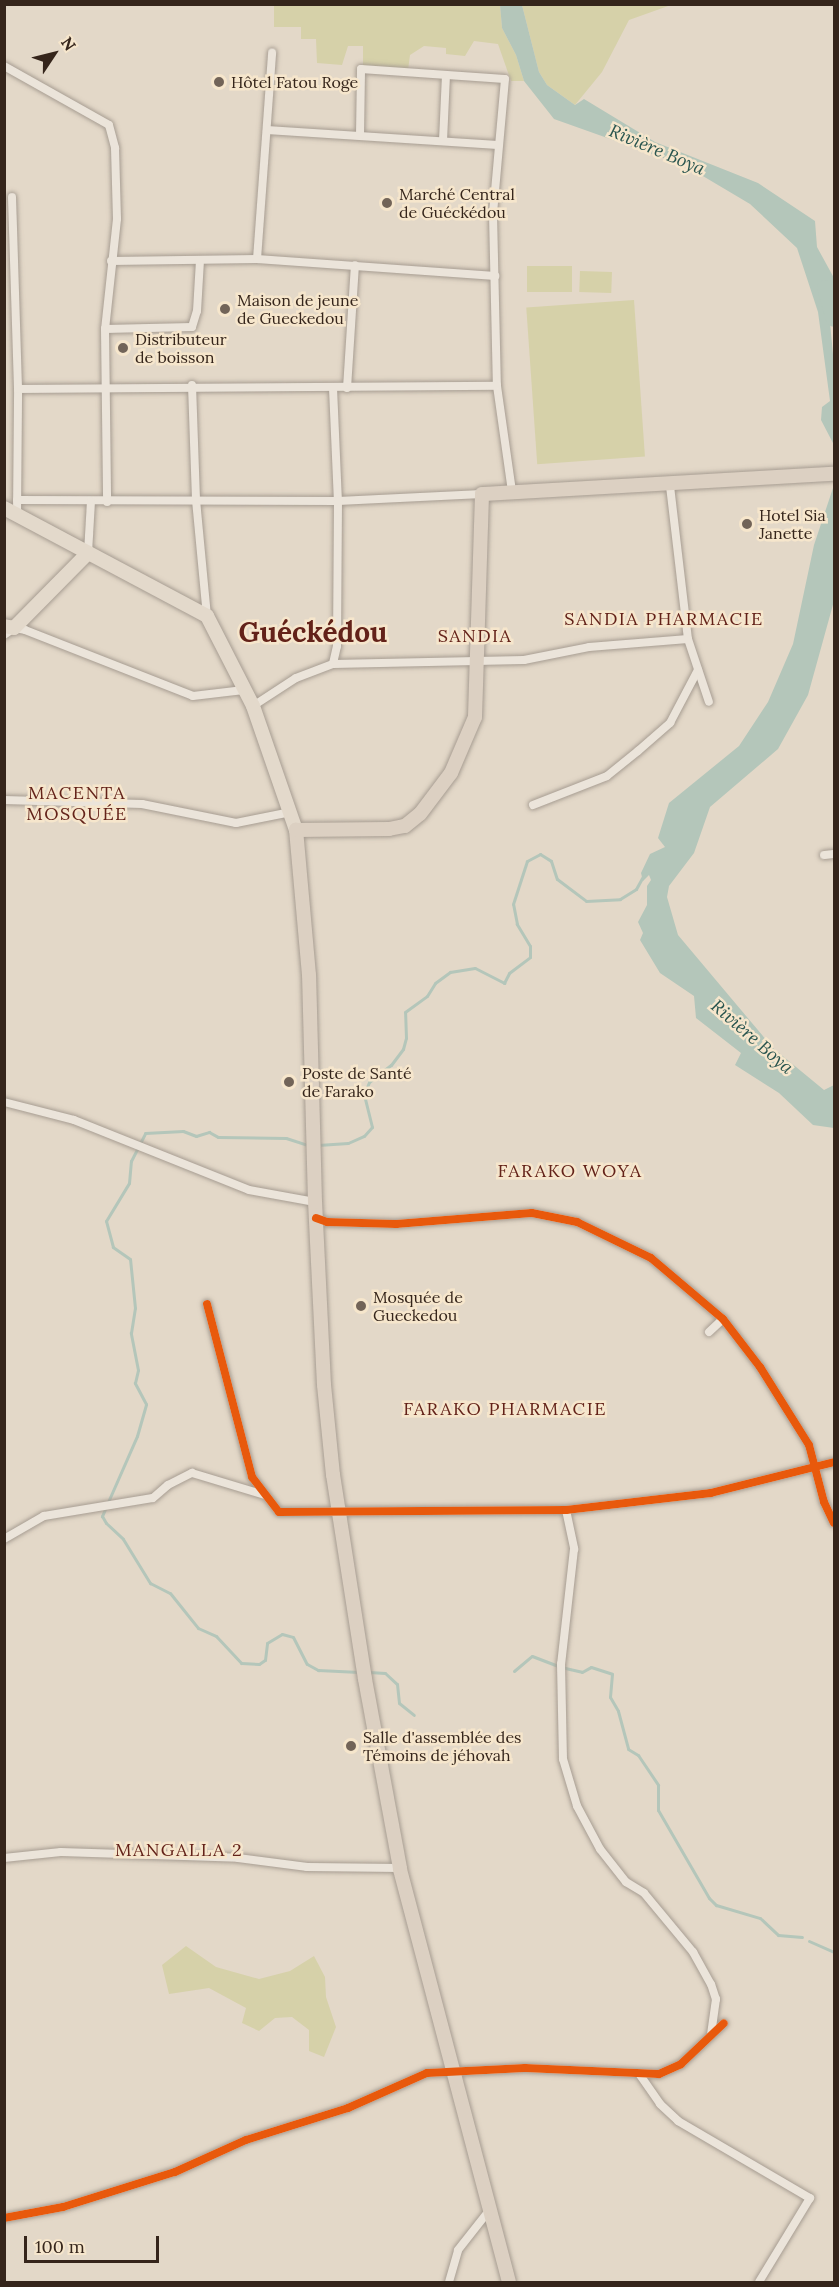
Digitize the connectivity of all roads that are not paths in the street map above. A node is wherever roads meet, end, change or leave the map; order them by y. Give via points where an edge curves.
1 (272, 53) dead end
2 (4, 66) edge
3 (446, 75) junction
4 (267, 130) junction
5 (360, 135) junction
6 (443, 141) junction
7 (498, 145) junction
8 (12, 197) dead end
9 (257, 259) junction
10 (200, 260) junction
11 (111, 261) junction
12 (355, 265) junction
13 (495, 276) junction
14 (105, 328) junction
15 (192, 386) junction
16 (497, 386) junction
17 (105, 388) junction
18 (333, 388) junction
19 (347, 388) junction
20 (18, 389) junction
21 (834, 474) edge
22 (670, 486) junction
23 (512, 492) junction
24 (482, 494) junction
25 (196, 500) junction
26 (91, 501) junction
27 (338, 501) junction
28 (107, 502) junction
29 (13, 507) edge
30 (88, 553) junction
31 (207, 616) junction
32 (8, 630) edge
33 (688, 639) junction
34 (477, 661) junction
35 (333, 664) junction
36 (698, 670) junction
37 (244, 690) junction
38 (709, 702) dead end
39 (253, 706) junction
40 (4, 800) edge
41 (532, 805) dead end
42 (291, 812) junction
43 (296, 830) junction
44 (834, 854) edge
45 (824, 855) dead end
46 (4, 1102) edge
47 (315, 1202) junction
48 (316, 1218) junction
49 (207, 1304) dead end
50 (723, 1319) junction
51 (709, 1332) dead end
52 (834, 1462) edge
53 (817, 1469) junction
54 (265, 1495) junction
55 (566, 1510) junction
56 (340, 1512) junction
57 (834, 1523) edge
58 (4, 1539) edge
59 (4, 1858) edge
60 (400, 1868) junction
61 (724, 2023) dead end
62 (711, 2033) junction
63 (454, 2072) junction
64 (640, 2075) junction
65 (492, 2208) junction
66 (4, 2218) edge
67 (449, 2283) edge
68 (509, 2283) edge
69 (759, 2283) edge

1 - 4 street
2 - 11 street via 109,125 115,148 117,219
3 - 5 street via 361,69
3 - 6 street
3 - 7 street via 505,79
4 - 5 street
4 - 9 street
5 - 6 street
6 - 7 street
7 - 13 street
8 - 20 street
9 - 10 street
9 - 12 street
10 - 11 street
10 - 14 street via 197,311 192,327
11 - 14 street
12 - 13 street
12 - 19 street
13 - 16 street
14 - 17 street
15 - 17 street
15 - 18 street
15 - 25 street
16 - 19 street
16 - 23 street
17 - 20 street
17 - 28 street
18 - 19 street
18 - 27 street
20 - 29 street
21 - 22 highway via 816,472
22 - 23 highway
22 - 33 street
23 - 24 highway
24 - 27 street
24 - 34 highway
25 - 27 street
25 - 28 street
25 - 31 street
26 - 28 street
26 - 29 street
26 - 30 street
27 - 35 street via 337,646
29 - 30 main road
30 - 31 main road
30 - 32 main road
31 - 37 main road
32 - 37 street via 175,692 204,696
33 - 34 street via 589,647 524,660
33 - 36 street
34 - 35 street
34 - 43 highway via 475,717 465,747 420,814 405,826 389,829
35 - 39 street via 296,678
36 - 38 street
36 - 41 street via 670,723 638,751 607,776
37 - 39 main road
39 - 42 main road
40 - 42 street via 142,804 236,823
42 - 43 main road
43 - 47 highway via 309,975
44 - 45 street
46 - 47 street via 74,1120 249,1190
47 - 48 highway
48 - 50 street via 327,1222 396,1224 532,1213 577,1222 651,1258
48 - 56 highway via 324,1385
49 - 54 street via 252,1477
50 - 51 street
50 - 53 street via 790,1412
52 - 53 street
53 - 55 street via 711,1493
53 - 57 street via 824,1502
54 - 56 street via 279,1512
54 - 58 street via 192,1473 153,1498 44,1516
55 - 56 street
55 - 62 street via 574,1549 561,1664 563,1759 577,1806 600,1849 626,1882 644,1893 693,1952 711,1984 716,1999
56 - 60 highway via 361,1656
59 - 60 street via 61,1852 238,1858 307,1867
60 - 63 highway
61 - 62 street
62 - 64 street via 681,2064 659,2074
63 - 64 street via 525,2068
63 - 65 highway
63 - 66 street via 427,2073 348,2108 246,2140 175,2172 63,2206
64 - 69 street via 660,2104 678,2121 810,2198
65 - 67 street via 458,2250
65 - 68 highway

